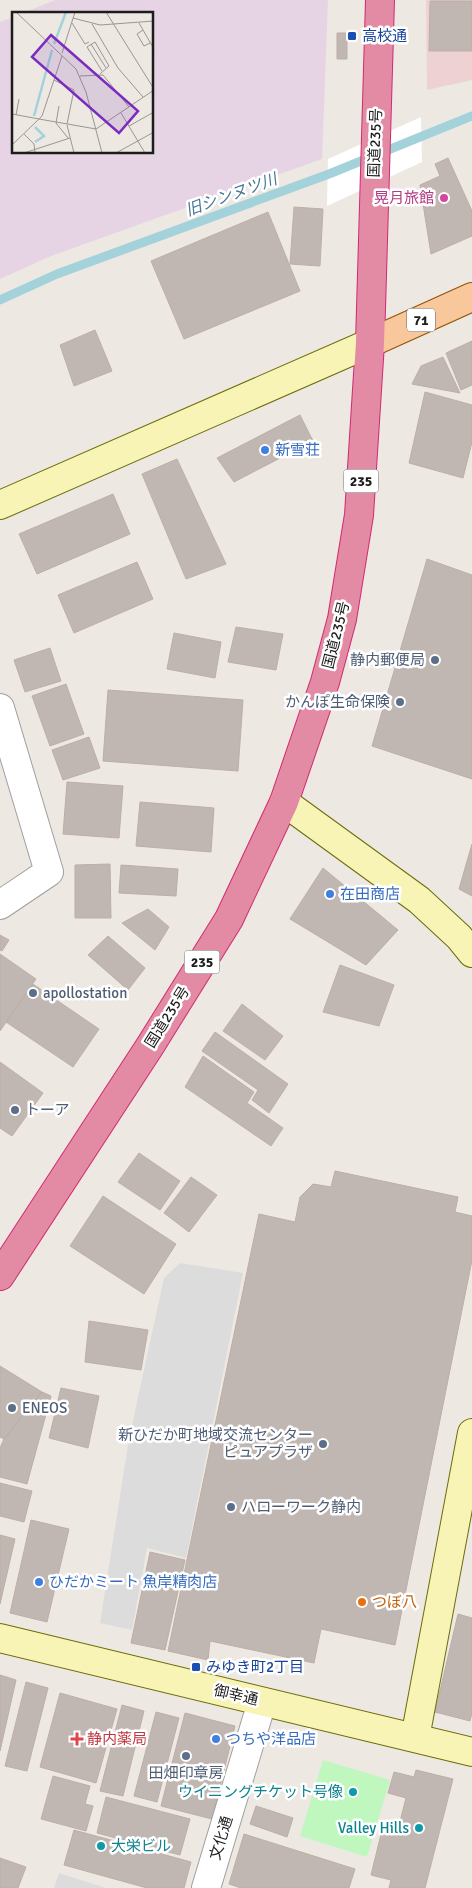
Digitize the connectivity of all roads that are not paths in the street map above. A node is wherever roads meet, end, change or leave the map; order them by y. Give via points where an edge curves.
1 (380, 0) edge
2 (472, 297) edge
3 (370, 342) junction
4 (0, 504) edge
5 (0, 708) edge
6 (284, 802) junction
7 (0, 905) edge
8 (472, 953) edge
9 (0, 1276) edge
10 (472, 1433) edge
11 (0, 1638) edge
12 (262, 1702) junction
13 (415, 1738) junction
14 (472, 1752) edge
15 (206, 1888) edge

1 - 3 highway, 国道235号 / 235
2 - 3 main road, 71
3 - 4 street
3 - 6 highway, 国道235号 / 235 via 359,515 342,619 325,682
5 - 7 street via 50,872
6 - 8 street via 419,900
6 - 9 highway, 国道235号 / 235 via 229,919
10 - 13 street
11 - 12 street, 御幸通
12 - 13 street, 御幸通
12 - 15 street, 文化通
13 - 14 street, 御幸通

